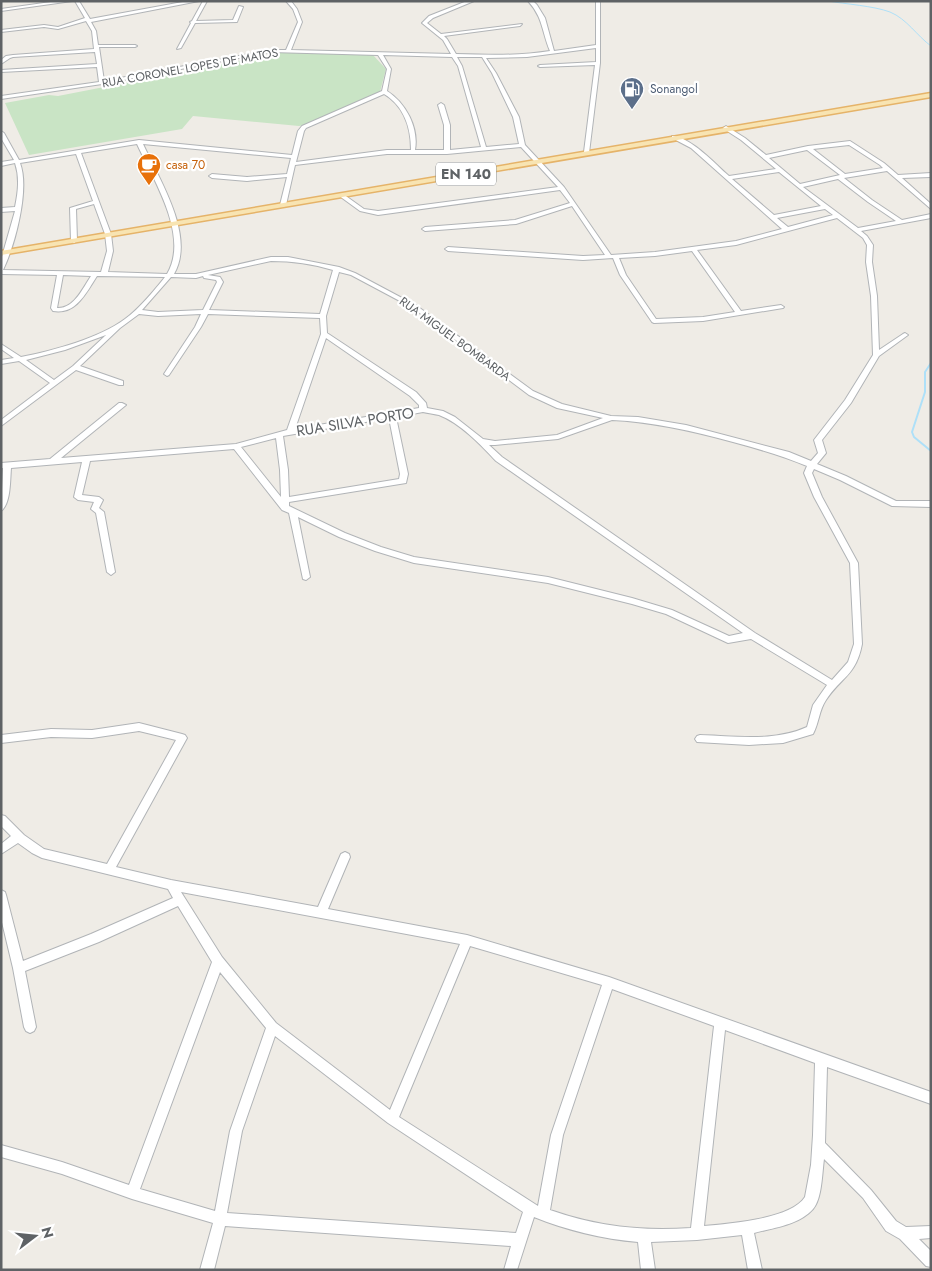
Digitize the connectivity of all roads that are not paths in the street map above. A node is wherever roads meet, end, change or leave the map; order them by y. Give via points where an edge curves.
1 (70, 1) edge
2 (77, 1) edge
3 (197, 1) edge
4 (206, 1) edge
5 (288, 1) edge
6 (472, 1) edge
7 (530, 1) edge
8 (598, 1) edge
9 (241, 7) dead end
10 (1, 10) edge
11 (88, 20) junction
12 (192, 22) junction
13 (520, 25) dead end
14 (1, 31) edge
15 (442, 36) junction
16 (135, 46) dead end
17 (599, 46) junction
18 (96, 48) junction
19 (179, 48) dead end
20 (288, 51) junction
21 (552, 51) junction
22 (380, 54) junction
23 (454, 55) junction
24 (483, 56) junction
25 (1, 63) edge
26 (598, 63) junction
27 (99, 65) junction
28 (540, 66) dead end
29 (1, 71) edge
30 (102, 83) junction
31 (384, 92) junction
32 (931, 95) edge
33 (1, 98) edge
34 (440, 105) dead end
35 (726, 128) junction
36 (1, 133) edge
37 (674, 137) junction
38 (139, 142) junction
39 (522, 145) junction
40 (808, 148) junction
41 (484, 149) junction
42 (413, 150) junction
43 (78, 152) junction
44 (446, 152) junction
45 (587, 152) junction
46 (294, 157) junction
47 (764, 157) junction
48 (537, 162) junction
49 (18, 163) junction
50 (1, 164) edge
51 (293, 164) junction
52 (888, 169) junction
53 (781, 170) junction
54 (290, 175) junction
55 (931, 175) edge
56 (212, 176) dead end
57 (841, 176) junction
58 (897, 177) junction
59 (727, 178) junction
60 (799, 186) junction
61 (562, 188) junction
62 (341, 195) junction
63 (96, 202) junction
64 (573, 204) junction
65 (283, 205) junction
66 (931, 206) edge
67 (826, 207) junction
68 (17, 209) junction
69 (1, 210) edge
70 (837, 216) junction
71 (931, 216) edge
72 (774, 217) junction
73 (902, 222) junction
74 (175, 223) junction
75 (425, 229) dead end
76 (786, 229) junction
77 (858, 230) junction
78 (108, 234) junction
79 (74, 241) junction
80 (448, 249) dead end
81 (694, 250) junction
82 (4, 253) edge
83 (612, 256) junction
84 (338, 268) junction
85 (1, 271) edge
86 (60, 274) junction
87 (94, 274) junction
88 (104, 274) junction
89 (171, 276) junction
90 (196, 276) junction
91 (781, 307) dead end
92 (138, 312) junction
93 (204, 312) junction
94 (740, 314) junction
95 (323, 316) junction
96 (120, 325) junction
97 (324, 334) junction
98 (905, 335) dead end
99 (1, 346) edge
100 (876, 355) junction
101 (19, 360) junction
102 (1, 362) edge
103 (75, 367) junction
104 (168, 374) dead end
105 (54, 383) junction
106 (121, 383) dead end
107 (122, 405) dead end
108 (423, 410) junction
109 (392, 416) junction
110 (611, 418) junction
111 (1, 424) edge
112 (290, 432) junction
113 (279, 435) junction
114 (481, 441) junction
115 (236, 446) junction
116 (87, 458) junction
117 (52, 461) junction
118 (4, 466) edge
119 (811, 466) junction
120 (931, 504) edge
121 (288, 507) junction
122 (1, 508) edge
123 (111, 572) dead end
124 (306, 576) dead end
125 (752, 635) junction
126 (832, 684) junction
127 (1, 739) edge
128 (700, 739) dead end
129 (1, 819) edge
130 (18, 837) junction
131 (1, 850) edge
132 (345, 857) dead end
133 (110, 868) junction
134 (171, 885) junction
135 (1, 895) edge
136 (181, 900) junction
137 (321, 913) junction
138 (4, 919) edge
139 (467, 940) junction
140 (218, 961) junction
141 (19, 968) junction
142 (609, 982) junction
143 (720, 1021) junction
144 (30, 1026) dead end
145 (272, 1027) junction
146 (821, 1059) junction
147 (931, 1098) edge
148 (392, 1118) junction
149 (820, 1147) junction
150 (1, 1151) edge
151 (132, 1192) junction
152 (530, 1209) junction
153 (543, 1215) junction
154 (220, 1219) junction
155 (747, 1228) junction
156 (931, 1232) edge
157 (697, 1234) junction
158 (905, 1234) junction
159 (644, 1235) junction
160 (520, 1240) junction
161 (931, 1261) edge
162 (207, 1270) edge
163 (510, 1270) edge
164 (648, 1270) edge
165 (755, 1270) edge

1 - 10 street
2 - 11 street
3 - 11 street
4 - 12 street
5 - 20 street via 300,22
6 - 15 street via 431,17 424,24
7 - 21 street via 547,28
8 - 17 street
9 - 12 street via 236,20
11 - 14 street via 58,28 44,26
11 - 18 street via 94,31
12 - 19 street
13 - 15 street
15 - 23 street
16 - 18 street
17 - 21 street, RUA CORONEL LOPES DE MATOS
17 - 26 street
18 - 25 street via 13,56
18 - 27 street
20 - 22 street, RUA CORONEL LOPES DE MATOS
20 - 30 street, RUA CORONEL LOPES DE MATOS via 271,51
21 - 24 street, RUA CORONEL LOPES DE MATOS via 510,58
22 - 23 street, RUA CORONEL LOPES DE MATOS
22 - 31 street via 389,69
23 - 24 street, RUA CORONEL LOPES DE MATOS
23 - 41 street
24 - 39 street via 516,117
26 - 28 street
26 - 45 street
27 - 29 street
27 - 30 street
30 - 33 street, RUA CORONEL LOPES DE MATOS
31 - 42 street via 393,98 411,126
31 - 46 street via 304,127
32 - 35 main road, EN 140
34 - 44 street via 447,125
35 - 37 main road, EN 140
35 - 47 street
36 - 49 street
37 - 45 main road, EN 140
37 - 59 street via 694,147
38 - 43 street
38 - 46 street
38 - 74 street
39 - 41 street
39 - 48 street
40 - 47 street
40 - 52 street via 850,143
40 - 57 street
41 - 44 street
42 - 44 street
42 - 51 street
43 - 49 street
43 - 63 street
45 - 48 main road, EN 140
46 - 51 street
47 - 53 street
48 - 61 street
48 - 62 main road, EN 140
49 - 50 street
49 - 68 street via 22,187
51 - 54 street
52 - 57 street
52 - 58 street
53 - 59 street
53 - 60 street
54 - 56 street via 247,179
54 - 65 street
55 - 58 street
57 - 60 street
57 - 73 street
58 - 66 street
59 - 72 street
60 - 67 street
61 - 62 street via 378,213 362,210
61 - 64 street
62 - 65 main road, EN 140
63 - 78 street
63 - 79 street via 74,208
64 - 75 street via 516,222
64 - 83 street
65 - 74 main road, EN 140
67 - 70 street
67 - 72 street
68 - 69 street
68 - 82 street
70 - 76 street
70 - 77 street
71 - 73 street
72 - 76 street
73 - 77 street
74 - 78 main road, EN 140
74 - 89 street via 179,250
76 - 81 street via 736,243
77 - 100 street via 870,245
78 - 79 main road, EN 140
78 - 88 street via 110,251
79 - 82 main road, EN 140
80 - 83 street via 573,258
81 - 83 street
81 - 94 street
82 - 85 street
83 - 94 street via 654,321
84 - 90 street, RUA MIGUEL BOMBARDA via 280,259
84 - 95 street
84 - 110 street, RUA MIGUEL BOMBARDA via 415,307 531,393 560,406
85 - 86 street, RUA MIGUEL BOMBARDA
86 - 87 street, RUA MIGUEL BOMBARDA
86 - 87 street via 54,308 60,311 72,307
87 - 88 street, RUA MIGUEL BOMBARDA
88 - 89 street, RUA MIGUEL BOMBARDA
89 - 90 street, RUA MIGUEL BOMBARDA
89 - 92 street
90 - 93 street via 220,280
91 - 94 street
92 - 93 street
92 - 96 street
93 - 95 street
93 - 104 street
95 - 97 street
96 - 101 street via 74,344
96 - 103 street
97 - 108 street via 413,394 423,405
97 - 112 street
98 - 100 street
99 - 101 street
100 - 119 street via 848,401 818,440 822,453
101 - 102 street
101 - 105 street
103 - 105 street
103 - 106 street
105 - 111 street
107 - 117 street
108 - 109 street, RUA SILVA PORTO
108 - 114 street, RUA SILVA PORTO via 452,419
109 - 112 street, RUA SILVA PORTO
109 - 121 street via 403,481
110 - 114 street via 558,437 508,443
110 - 119 street via 686,427 775,450
112 - 113 street, RUA SILVA PORTO
113 - 115 street, RUA SILVA PORTO
113 - 121 street
114 - 125 street, RUA SILVA PORTO via 499,459
115 - 116 street, RUA SILVA PORTO
115 - 121 street
116 - 117 street, RUA SILVA PORTO
116 - 123 street via 78,497 99,500 95,509 100,512
117 - 118 street, RUA SILVA PORTO
118 - 122 street via 6,491
119 - 120 street via 895,504
119 - 126 street via 808,475 852,557 855,572 857,654 846,673
121 - 124 street
121 - 125 street via 342,535 414,560 548,580 632,600 669,612 728,640
125 - 126 street, RUA SILVA PORTO
126 - 128 street via 818,705 810,731 783,739
127 - 133 street via 51,733 92,734 139,726 182,738
129 - 130 street
130 - 131 street
130 - 133 street via 42,853
132 - 137 street
133 - 134 street
134 - 136 street
134 - 137 street
135 - 138 street
136 - 140 street
136 - 141 street
137 - 139 street
138 - 141 street
139 - 142 street
139 - 148 street
140 - 145 street
140 - 151 street
141 - 144 street
142 - 143 street
142 - 153 street via 557,1135
143 - 146 street
143 - 157 street
145 - 148 street
145 - 154 street via 236,1131
146 - 147 street
146 - 149 street
148 - 152 street
149 - 155 street via 808,1206 793,1216
149 - 158 street via 867,1194 891,1226
150 - 151 street
151 - 154 street
152 - 153 street
152 - 160 street
153 - 159 street via 622,1234
154 - 160 street
154 - 162 street
155 - 157 street
155 - 165 street
156 - 158 street
157 - 159 street
158 - 161 street
159 - 164 street
160 - 163 street

